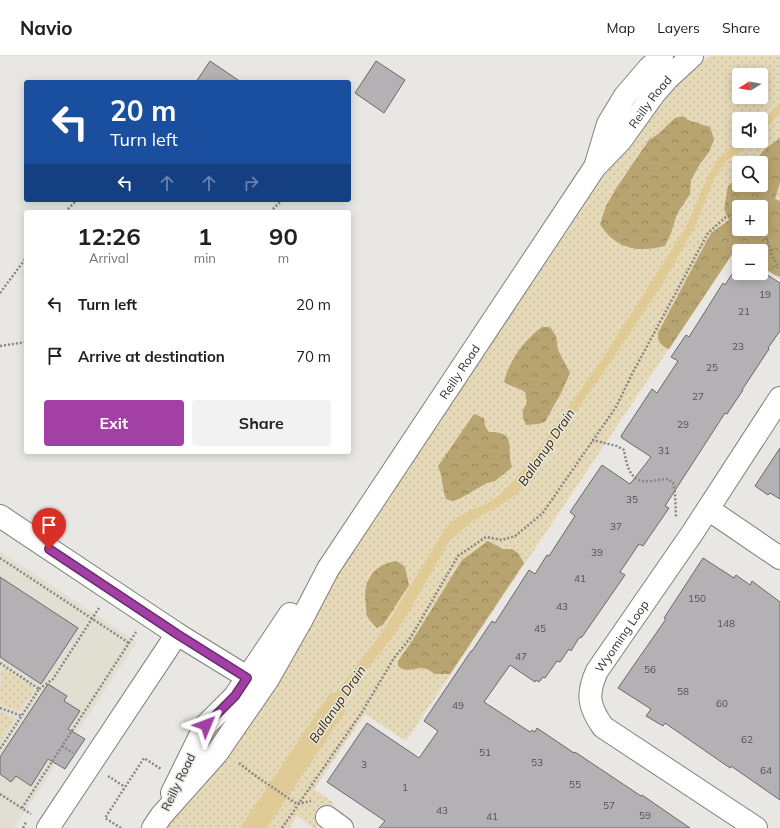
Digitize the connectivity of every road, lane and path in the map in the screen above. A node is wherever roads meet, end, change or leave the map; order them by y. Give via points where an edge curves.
1 (662, 56) edge
2 (692, 56) edge
3 (595, 167) junction
4 (75, 202) edge
5 (280, 202) edge
6 (67, 210) edge
7 (272, 210) edge
8 (732, 215) edge
9 (765, 236) edge
10 (24, 261) edge
11 (780, 267) edge
12 (0, 293) edge
13 (24, 342) edge
14 (0, 346) edge
15 (780, 398) edge
16 (592, 440) junction
17 (708, 509) junction
18 (0, 516) edge
19 (676, 519) dead end
20 (0, 558) edge
21 (780, 558) edge
22 (324, 576) junction
23 (110, 590) junction
24 (92, 618) junction
25 (139, 627) dead end
26 (177, 634) junction
27 (129, 643) junction
28 (0, 663) edge
29 (247, 678) junction
30 (39, 689) junction
31 (0, 708) edge
32 (22, 716) junction
33 (0, 749) edge
34 (239, 763) dead end
35 (163, 770) dead end
36 (106, 775) dead end
37 (125, 787) junction
38 (0, 794) edge
39 (312, 801) dead end
40 (298, 804) junction
41 (22, 808) junction
42 (157, 822) edge
43 (23, 828) edge
44 (48, 828) edge
45 (121, 828) edge
46 (282, 828) edge
47 (756, 828) edge

1 - 3 street, Reilly Road via 625,96 608,124
2 - 3 street, Reilly Road via 662,84 621,140
3 - 22 street, Reilly Road
4 - 6 path
5 - 7 path
8 - 16 path via 727,216 708,233 616,407
9 - 11 path via 772,257
10 - 12 path
13 - 14 path
15 - 17 street, Wyoming Loop
16 - 19 path via 624,450 627,469 632,475 646,481 668,479 673,483
16 - 40 path via 542,514 515,536 502,540 486,537 458,556 411,637 394,658 362,712
17 - 21 street
17 - 47 street, Wyoming Loop via 597,671 591,685 591,700 594,713 603,728
18 - 23 street
20 - 24 path
22 - 29 street, Reilly Road via 297,605
22 - 42 street, Reilly Road via 268,679 217,753
23 - 24 path
23 - 26 street
24 - 27 path
24 - 30 path via 53,679
25 - 27 path
26 - 29 street
26 - 44 street
27 - 41 path
28 - 30 path
29 - 42 street, Reilly Road via 235,696 202,730
30 - 32 path
31 - 32 path
32 - 33 path
34 - 40 path
35 - 37 path via 144,758
36 - 37 path
37 - 45 path via 105,818
38 - 41 path
39 - 40 path
40 - 46 path
41 - 43 path via 31,814

